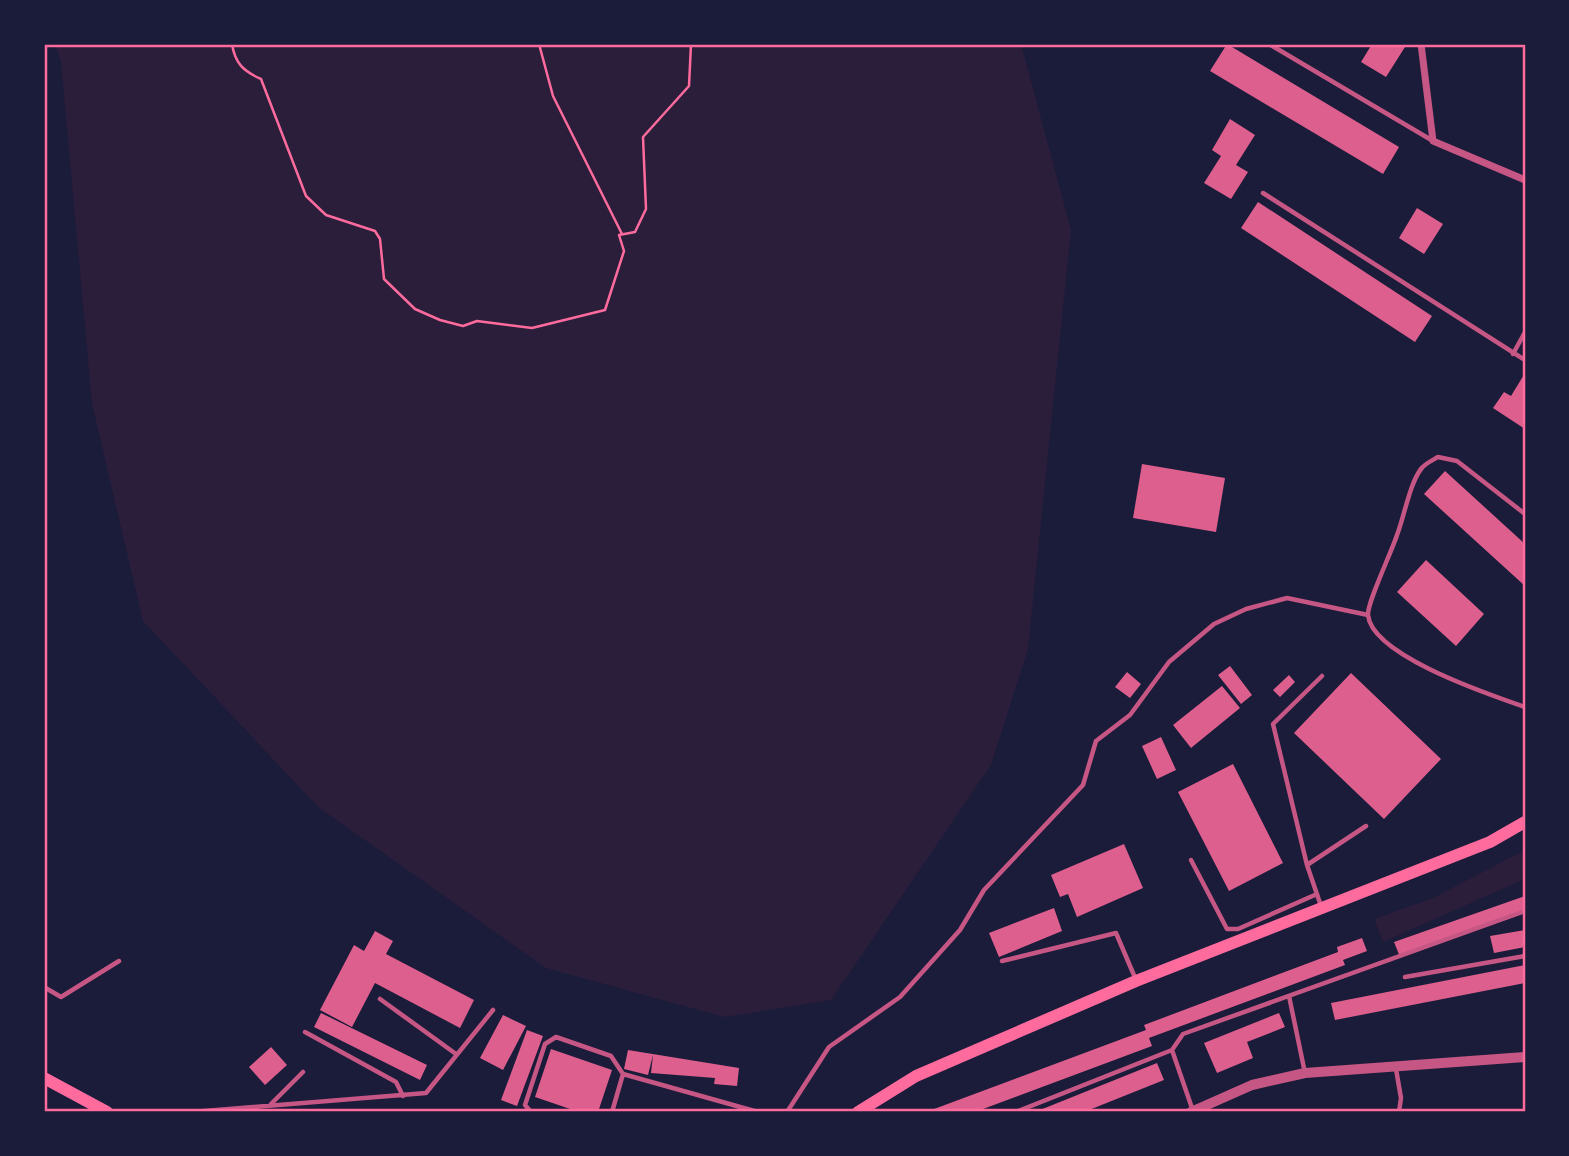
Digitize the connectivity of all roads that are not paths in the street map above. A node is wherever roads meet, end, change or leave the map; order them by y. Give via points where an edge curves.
1 (1269, 44) edge
2 (1421, 44) edge
3 (1433, 141) junction
4 (1525, 180) edge
5 (1263, 193) dead end
6 (1525, 332) edge
7 (1513, 354) junction
8 (1525, 360) edge
9 (1525, 514) edge
10 (1368, 615) junction
11 (1322, 676) dead end
12 (1525, 707) edge
13 (1525, 822) edge
14 (1366, 825) dead end
15 (1191, 860) dead end
16 (1307, 865) junction
17 (1317, 894) junction
18 (1322, 908) junction
19 (1525, 911) edge
20 (1525, 956) edge
21 (120, 961) dead end
22 (1002, 961) dead end
23 (1405, 977) dead end
24 (1136, 981) junction
25 (44, 987) edge
26 (1290, 996) junction
27 (380, 999) dead end
28 (493, 1010) dead end
29 (305, 1032) dead end
30 (1172, 1049) junction
31 (456, 1054) junction
32 (1525, 1057) edge
33 (1395, 1065) junction
34 (303, 1072) dead end
35 (1306, 1073) junction
36 (623, 1074) junction
37 (44, 1078) edge
38 (403, 1096) junction
39 (271, 1104) junction
40 (107, 1112) edge
41 (192, 1112) edge
42 (531, 1112) edge
43 (612, 1112) edge
44 (758, 1112) edge
45 (787, 1112) edge
46 (858, 1112) edge
47 (1016, 1112) edge
48 (1192, 1112) edge
49 (1399, 1112) edge

1 - 3 lane
2 - 3 street
3 - 4 street
5 - 7 lane
6 - 7 lane
7 - 8 lane
9 - 10 lane via 1457,461 1438,457 1421,468
10 - 12 lane via 1374,630 1399,653 1464,686
10 - 45 lane via 1287,598 1214,624 1169,662 1130,715 1096,741 1083,785 984,890 960,930 900,997 829,1047
11 - 16 lane via 1273,723
13 - 18 main road via 1490,842
14 - 16 lane
15 - 17 lane via 1227,929 1238,929
16 - 17 lane
17 - 18 lane
18 - 24 main road
19 - 26 lane
20 - 23 lane
21 - 25 lane via 61,997
22 - 24 lane via 1116,933
24 - 46 main road via 916,1076
26 - 30 lane via 1183,1034
26 - 35 lane
27 - 31 lane
28 - 31 lane
29 - 38 lane via 396,1082
30 - 47 lane
30 - 48 lane
31 - 38 lane via 426,1093
32 - 33 street
33 - 35 street
33 - 49 lane
34 - 39 lane
35 - 48 street via 1252,1085
36 - 42 lane via 611,1056 556,1037 545,1044 525,1105
36 - 43 lane
36 - 44 lane
37 - 40 main road
38 - 39 lane
39 - 41 lane

